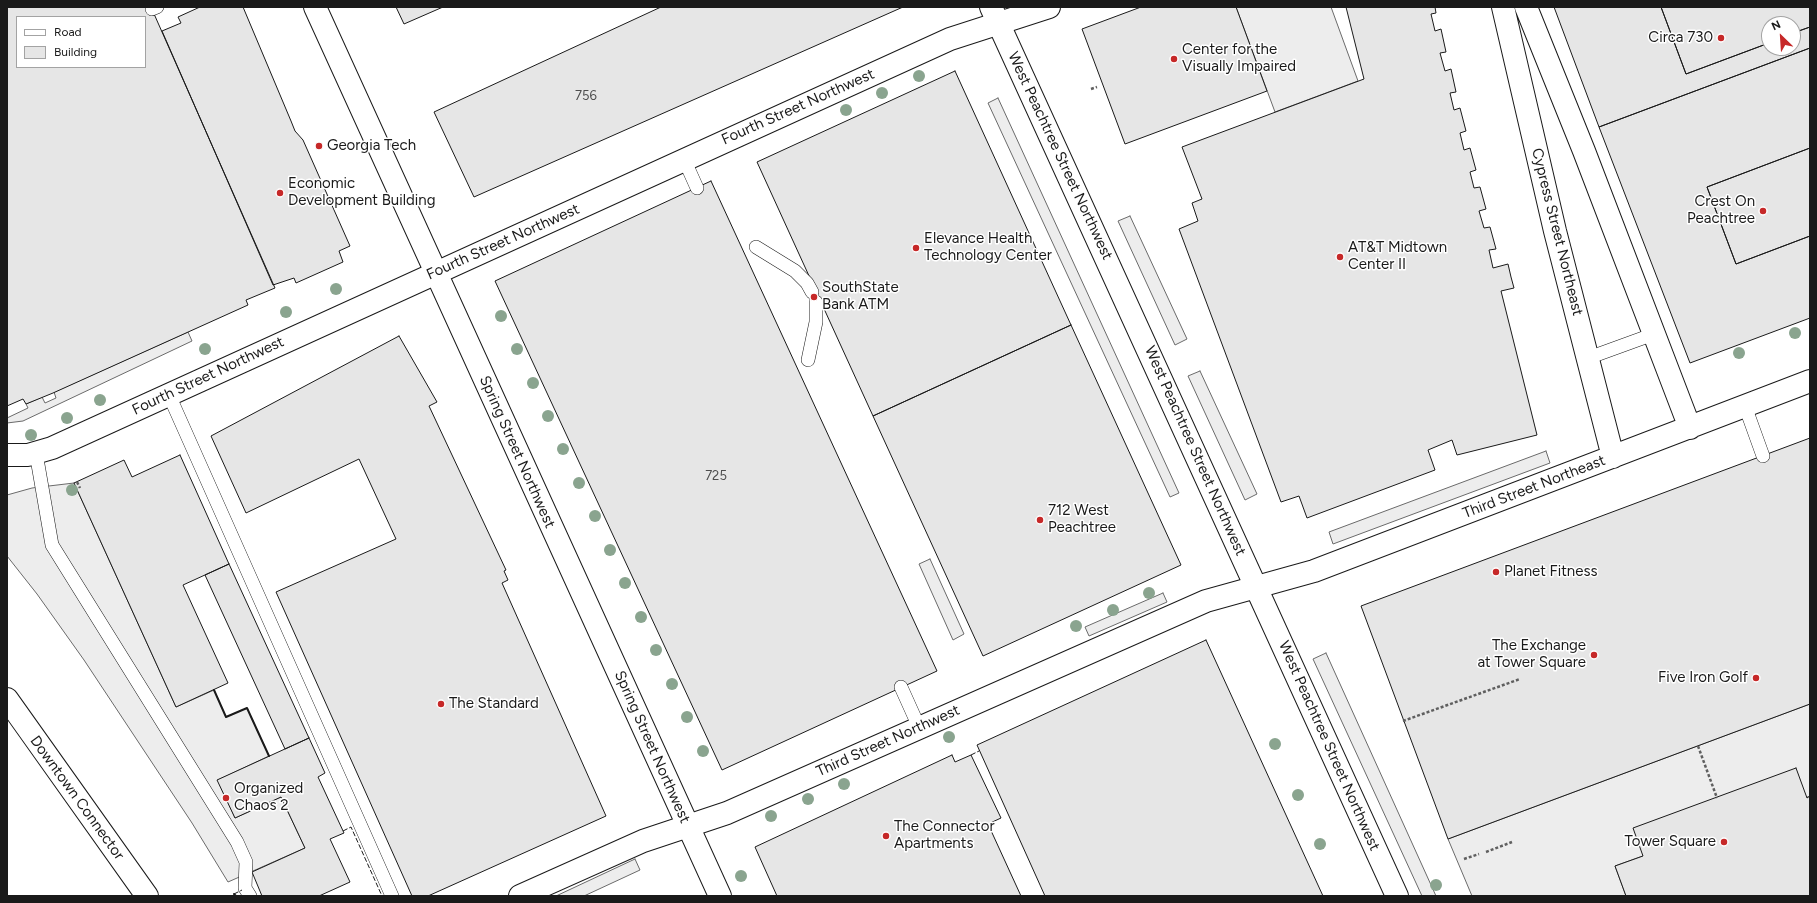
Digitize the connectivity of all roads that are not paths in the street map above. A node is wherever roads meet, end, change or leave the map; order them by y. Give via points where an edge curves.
1 (315, 7) edge
2 (1049, 7) edge
3 (1503, 7) edge
4 (1526, 7) edge
5 (995, 15) edge
6 (684, 159) junction
7 (697, 188) dead end
8 (756, 247) dead end
9 (436, 272) junction
10 (1654, 334) junction
11 (1588, 358) junction
12 (808, 360) dead end
13 (1810, 381) edge
14 (169, 395) junction
15 (1745, 406) junction
16 (1690, 428) junction
17 (36, 453) junction
18 (7, 455) edge
19 (1763, 456) dead end
20 (1612, 457) junction
21 (1256, 587) junction
22 (901, 687) dead end
23 (7, 699) edge
24 (919, 727) junction
25 (688, 826) junction
26 (147, 896) edge
27 (250, 896) edge
28 (392, 896) edge
29 (520, 896) edge
30 (720, 896) edge
31 (1397, 896) edge

1 - 9 main road, Spring Street Northwest
2 - 5 main road, Fourth Street Northwest
3 - 11 main road, Cypress Street Northeast
4 - 10 main road
5 - 6 main road, Fourth Street Northwest via 950,39
5 - 21 main road, West Peachtree Street Northwest
6 - 7 lane
6 - 9 main road, Fourth Street Northwest
8 - 12 lane via 795,271 807,283 814,297 816,322
9 - 14 main road, Fourth Street Northwest
9 - 25 main road, Spring Street Northwest
10 - 11 lane
10 - 16 main road
11 - 20 main road, Cypress Street Northeast
13 - 15 main road, Third Street Northeast
14 - 17 main road, Fourth Street Northwest
14 - 28 lane
15 - 16 main road, Third Street Northeast
15 - 19 lane
16 - 20 main road, Third Street Northeast
17 - 18 main road, Fourth Street Northwest
17 - 27 lane via 52,545 237,842 246,862 246,888
20 - 21 main road, Third Street Northeast via 1314,571
21 - 24 main road, Third Street Northwest via 1206,601
21 - 31 main road, West Peachtree Street Northwest
22 - 24 lane
23 - 26 main road, Downtown Connector
24 - 25 main road, Third Street Northwest via 727,813
25 - 29 main road, Third Street Northwest via 643,840
25 - 30 main road, Spring Street Northwest

